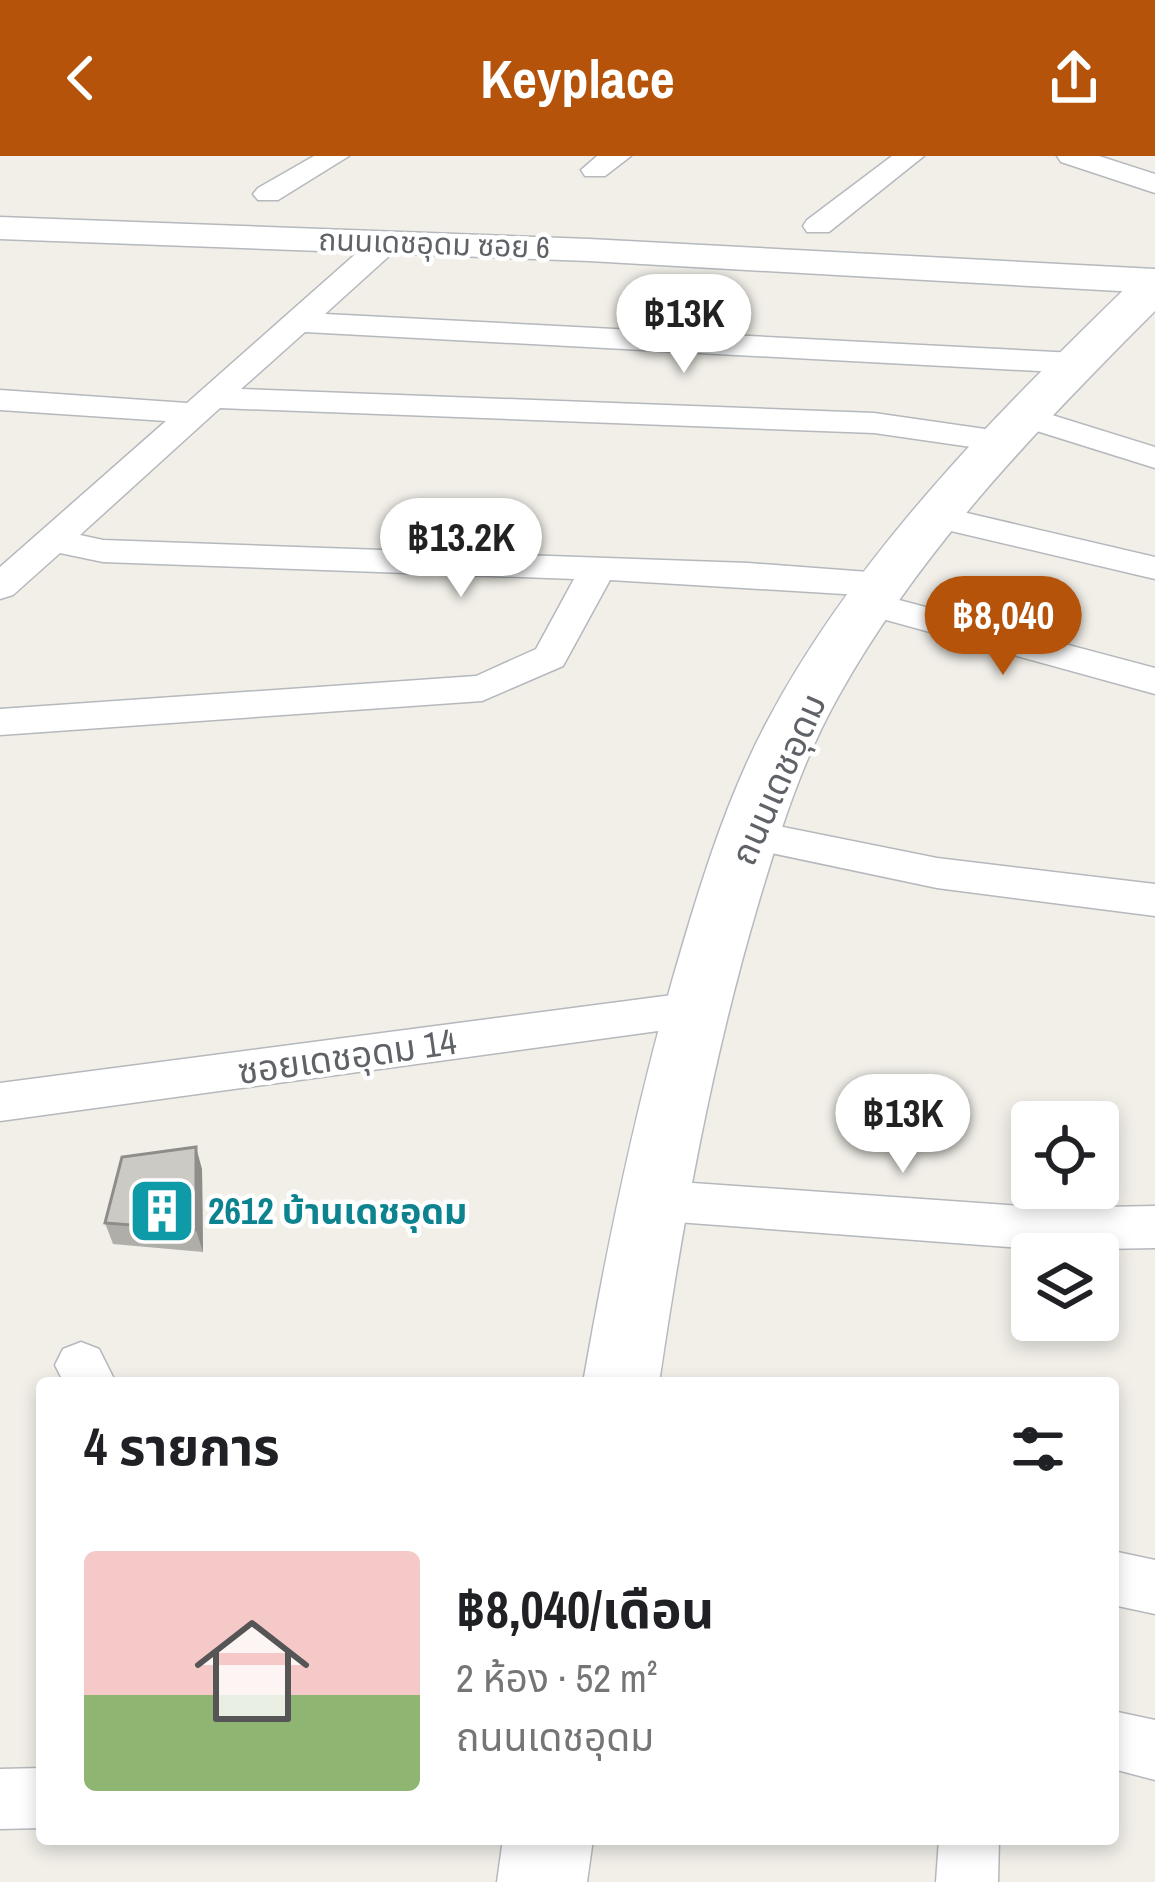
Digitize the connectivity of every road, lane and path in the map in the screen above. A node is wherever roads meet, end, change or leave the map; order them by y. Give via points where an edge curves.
1 (335, 156) edge
2 (910, 156) edge
3 (1071, 156) edge
4 (1155, 184) edge
5 (268, 194) dead end
6 (818, 226) dead end
7 (0, 227) edge
8 (388, 241) junction
9 (1155, 283) edge
10 (296, 322) junction
11 (1075, 363) junction
12 (0, 400) edge
13 (201, 406) junction
14 (1011, 428) junction
15 (1155, 458) edge
16 (933, 516) junction
17 (51, 540) junction
18 (1155, 568) edge
19 (598, 569) junction
20 (5, 577) edge
21 (876, 595) junction
22 (1155, 681) edge
23 (0, 722) edge
24 (748, 835) junction
25 (1155, 900) edge
26 (695, 1010) junction
27 (0, 1102) edge
28 (650, 1200) junction
29 (1155, 1227) edge
30 (621, 1377) edge
31 (1119, 1579) edge
32 (1155, 1587) edge
33 (1119, 1741) edge
34 (1155, 1750) edge
35 (0, 1798) edge
36 (36, 1798) edge
37 (547, 1845) edge
38 (970, 1845) edge
39 (542, 1882) edge
40 (968, 1882) edge

1 - 5 street
2 - 6 street
3 - 4 street
7 - 8 street, ถนนเดชอุดม ซอย 6
8 - 9 street, ถนนเดชอุดม ซอย 6
8 - 10 street
9 - 11 main road, ถนนเดชอุดม
10 - 11 street
10 - 13 street
11 - 14 main road, ถนนเดชอุดม
12 - 13 street
13 - 14 street
13 - 17 street
14 - 15 street
14 - 16 main road, ถนนเดชอุดม
16 - 18 street
16 - 21 main road, ถนนเดชอุดม
17 - 19 street via 103,551
17 - 20 street
19 - 21 street
19 - 23 street via 550,657 482,688
21 - 22 street
21 - 24 main road, ถนนเดชอุดม via 809,698
24 - 25 street via 937,872
24 - 26 main road, ถนนเดชอุดม
26 - 27 street, ซอยเดชอุดม 14
26 - 28 main road, ถนนเดชอุดม
28 - 29 street via 1049,1228
28 - 30 main road, ถนนเดชอุดม
31 - 32 street
33 - 34 street
35 - 36 street
37 - 39 main road
38 - 40 street

